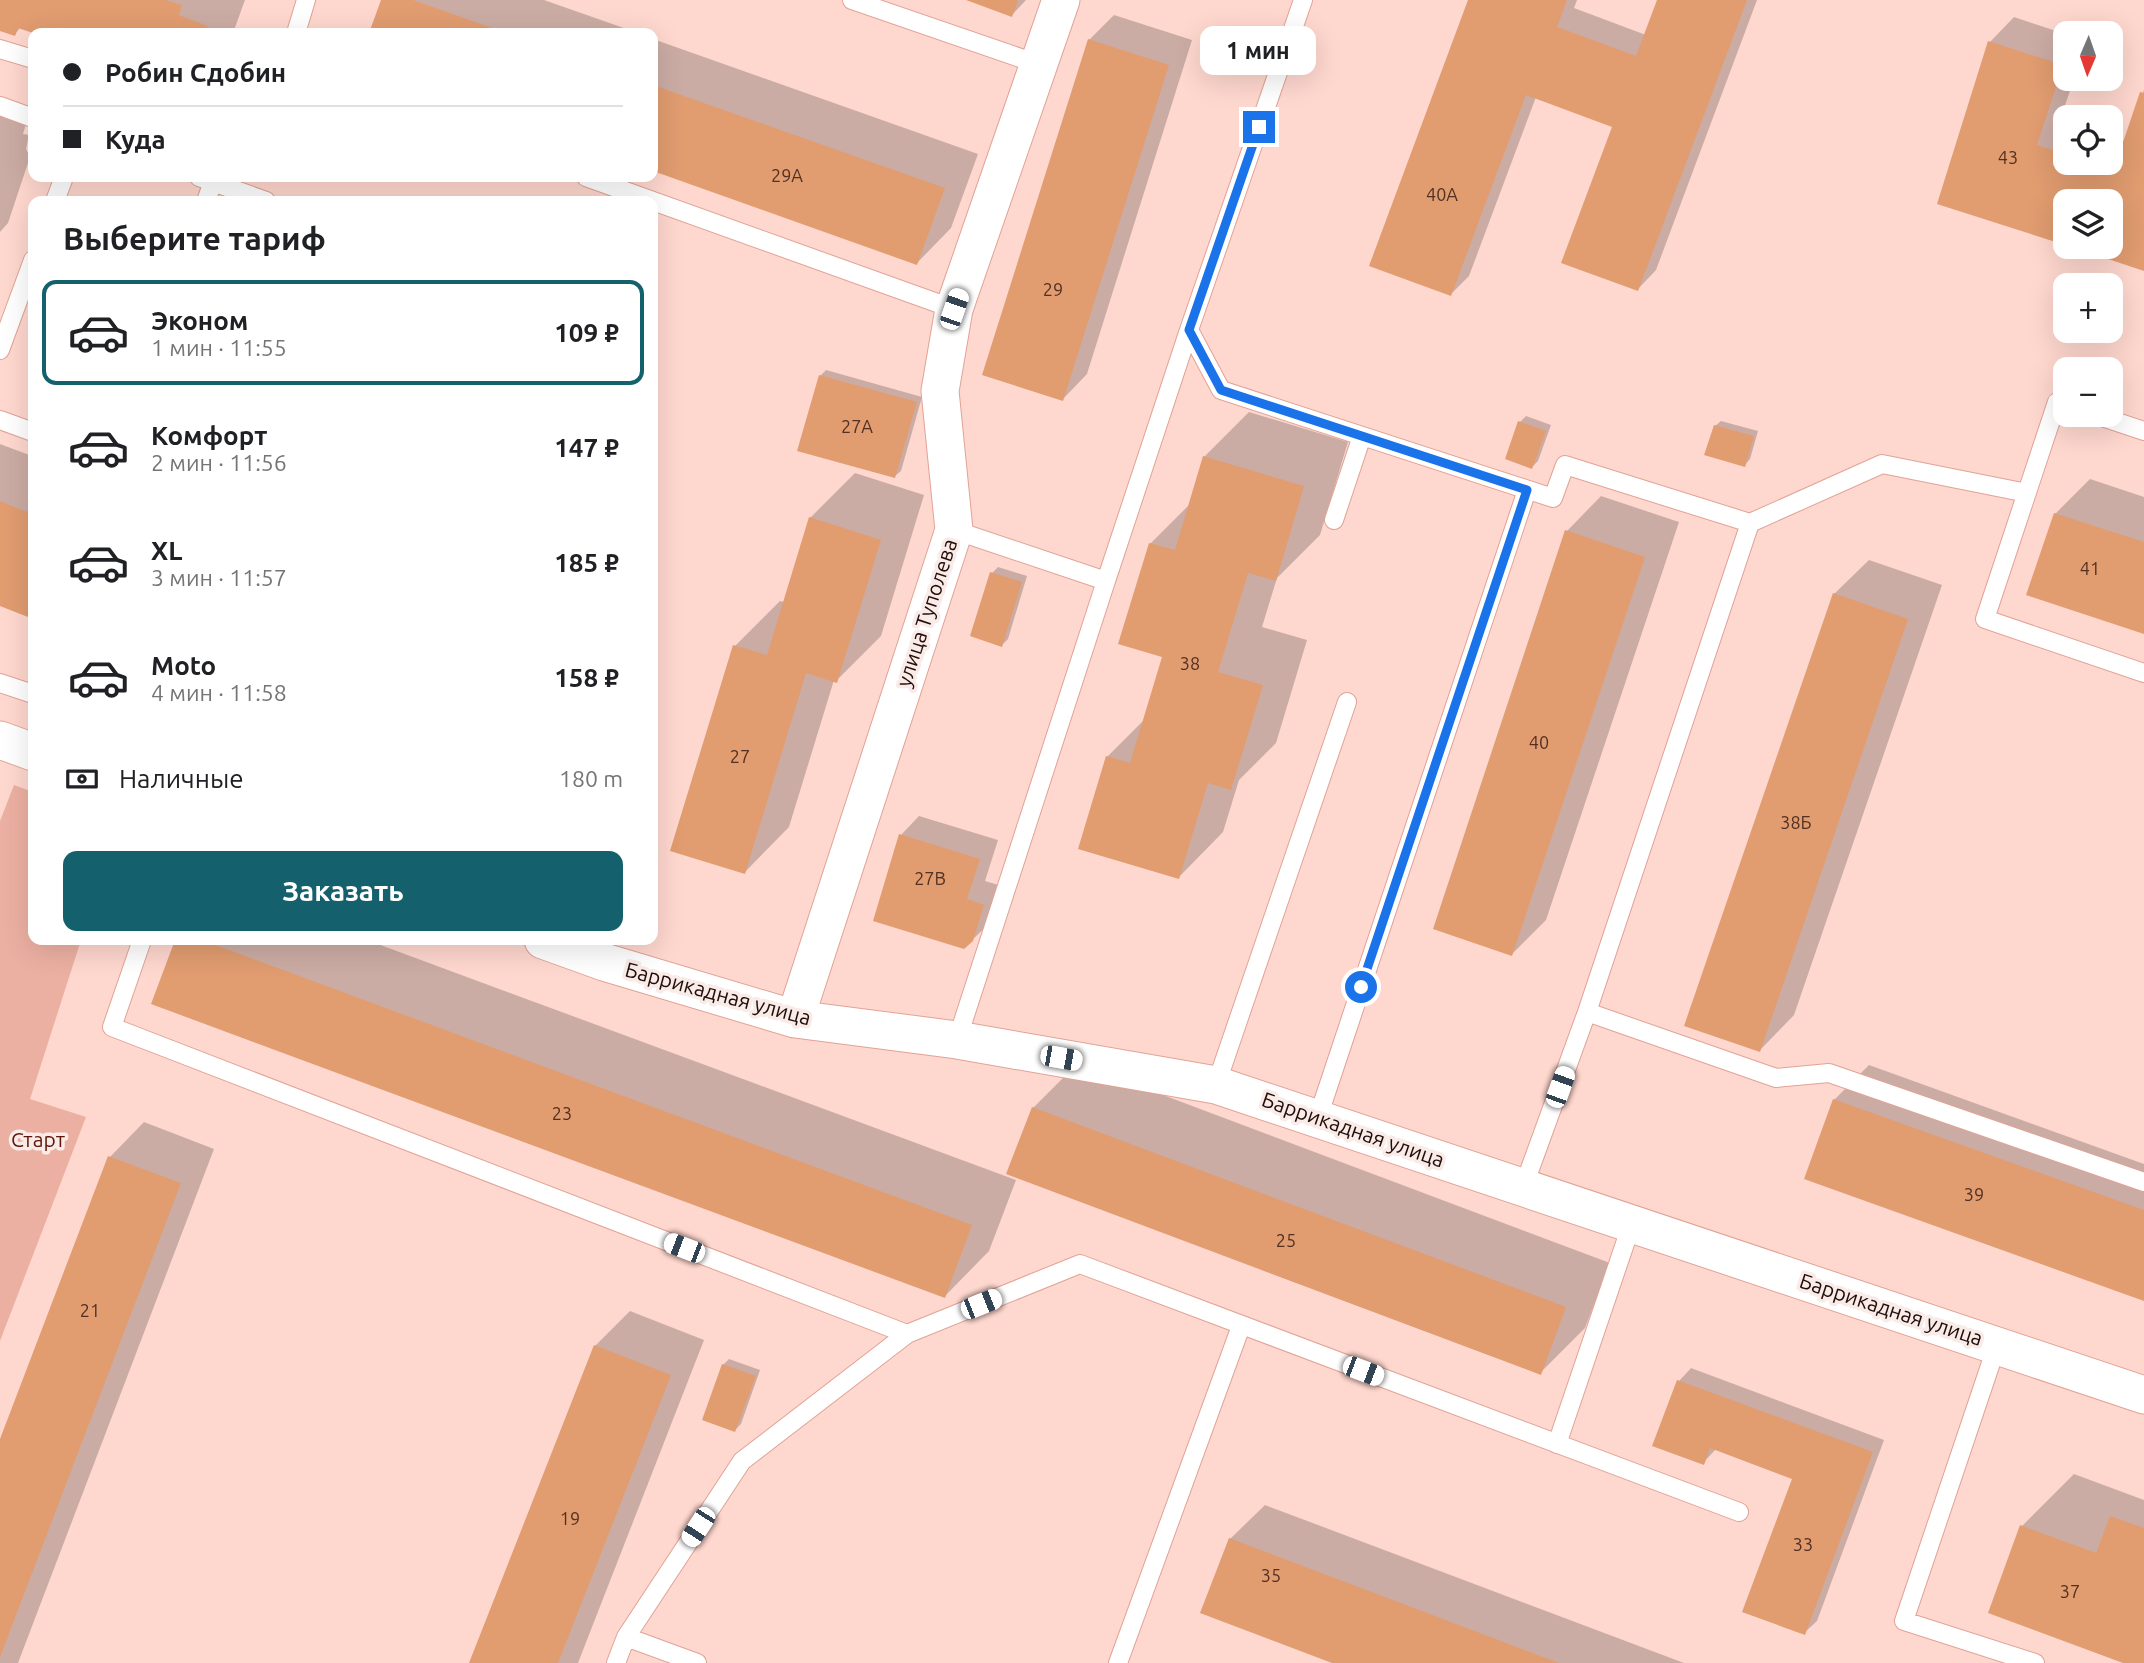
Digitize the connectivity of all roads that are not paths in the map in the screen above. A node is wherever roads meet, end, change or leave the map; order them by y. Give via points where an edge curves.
1 (306, 0) edge
2 (852, 0) edge
3 (1060, 0) edge
4 (1303, 0) edge
5 (298, 28) edge
6 (0, 49) edge
7 (28, 57) edge
8 (1038, 64) junction
9 (0, 106) edge
10 (28, 116) edge
11 (214, 182) edge
12 (600, 182) edge
13 (252, 196) edge
14 (639, 196) edge
15 (658, 203) edge
16 (28, 274) edge
17 (954, 309) junction
18 (1189, 330) junction
19 (0, 350) edge
20 (2053, 414) edge
21 (0, 420) edge
22 (2123, 424) edge
23 (28, 430) edge
24 (2144, 431) edge
25 (1362, 436) junction
26 (1527, 490) junction
27 (2026, 493) junction
28 (1334, 520) dead end
29 (1751, 523) junction
30 (954, 530) junction
31 (1106, 581) junction
32 (2144, 673) edge
33 (0, 683) edge
34 (28, 692) edge
35 (1347, 702) dead end
36 (0, 740) edge
37 (28, 750) edge
38 (140, 945) edge
39 (557, 945) edge
40 (1587, 1012) junction
41 (795, 1019) junction
42 (957, 1040) junction
43 (1216, 1085) junction
44 (1318, 1117) junction
45 (2144, 1182) edge
46 (1523, 1188) junction
47 (1632, 1223) junction
48 (1241, 1326) junction
49 (907, 1334) junction
50 (1997, 1345) junction
51 (2144, 1395) edge
52 (1557, 1444) junction
53 (1739, 1512) dead end
54 (626, 1637) junction
55 (615, 1663) edge
56 (697, 1663) edge
57 (1118, 1663) edge
58 (2035, 1663) edge

1 - 5 lane
2 - 8 lane
3 - 8 street, улица Туполева
4 - 18 lane
6 - 7 lane
8 - 17 street, улица Туполева
9 - 10 lane
11 - 13 lane
12 - 14 lane
15 - 17 lane
16 - 19 lane
17 - 30 street, улица Туполева via 940,391
18 - 25 lane via 1221,390
18 - 31 lane
20 - 27 lane
21 - 23 lane
22 - 24 lane
25 - 26 lane
25 - 28 lane
26 - 29 lane via 1553,498 1565,466
26 - 44 lane
27 - 29 lane via 1882,464
27 - 32 lane via 1985,619
29 - 40 lane
30 - 31 lane
30 - 41 street, улица Туполева
31 - 42 lane
33 - 34 lane
35 - 43 lane
36 - 37 street
38 - 49 lane via 112,1027
39 - 41 street, Баррикадная улица
40 - 45 lane via 1776,1078 1829,1073
40 - 46 lane
41 - 42 street, Баррикадная улица
42 - 43 street, Баррикадная улица
43 - 44 street, Баррикадная улица
44 - 46 street, Баррикадная улица
46 - 47 street, Баррикадная улица
47 - 50 street, Баррикадная улица
47 - 52 lane
48 - 49 lane via 1080,1264
48 - 52 lane
48 - 57 lane
49 - 54 lane via 741,1461
50 - 51 street, Баррикадная улица
50 - 58 lane via 1904,1621
52 - 53 lane
54 - 55 lane
54 - 56 lane

